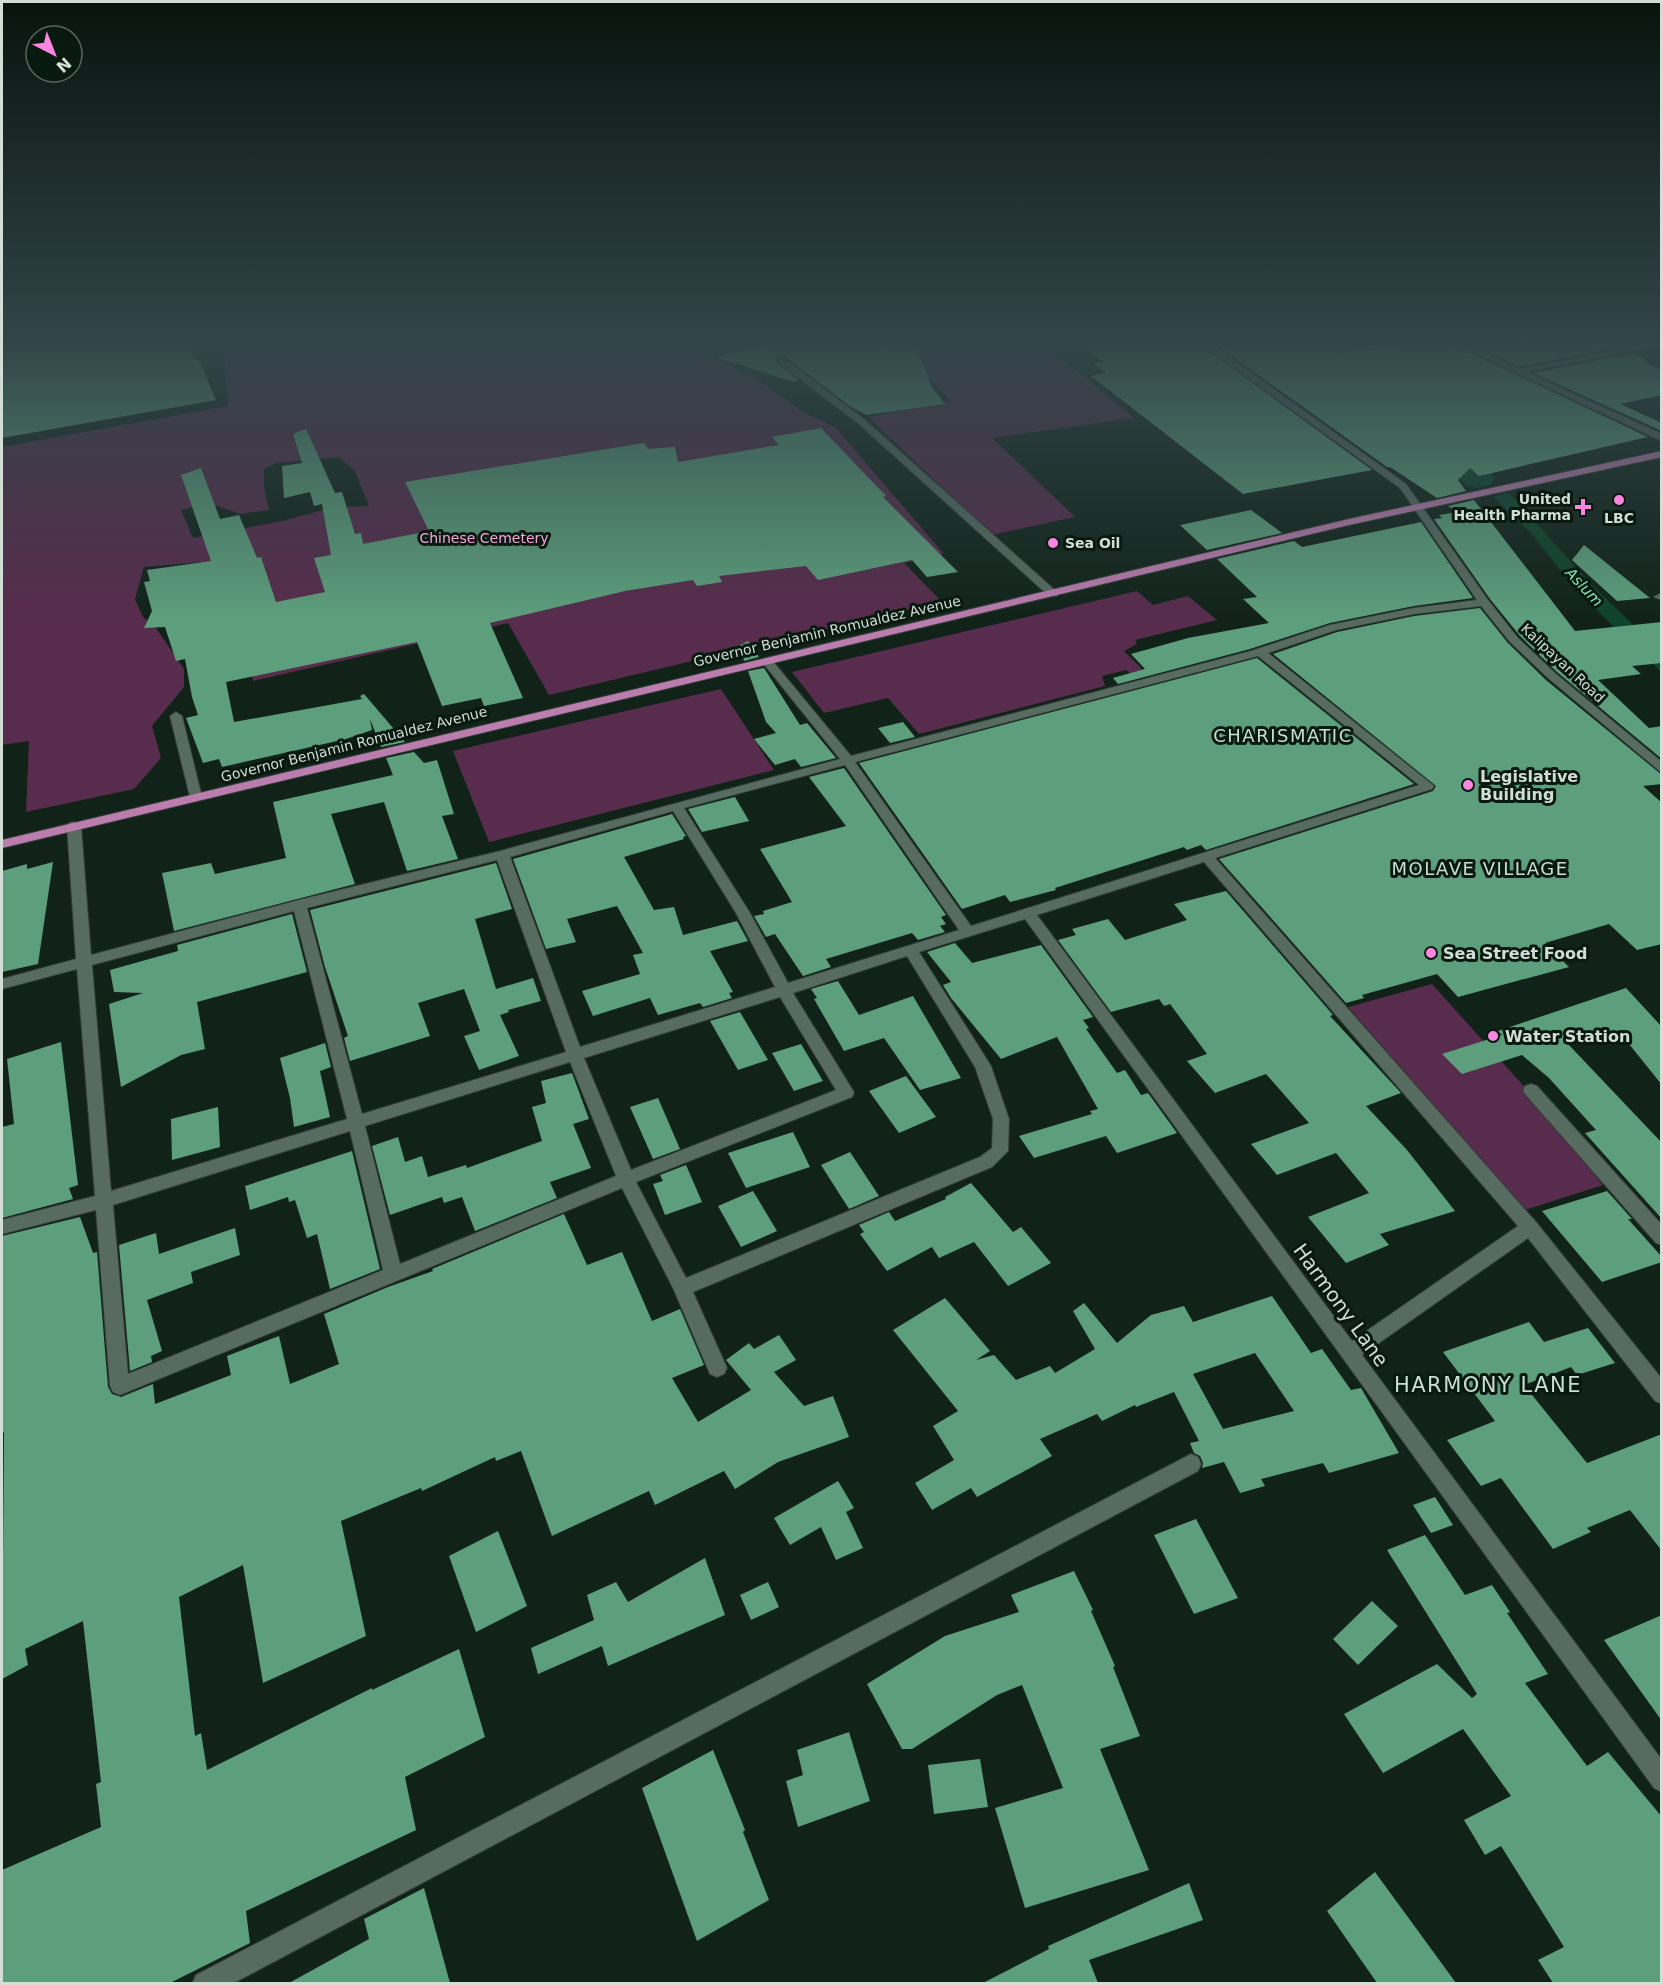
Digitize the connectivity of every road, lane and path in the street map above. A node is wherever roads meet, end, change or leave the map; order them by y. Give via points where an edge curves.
1 (874, 434) edge
2 (1330, 434) edge
3 (1662, 454) edge
4 (1416, 506) junction
5 (1053, 594) junction
6 (1484, 602) junction
7 (1260, 652) junction
8 (767, 661) junction
9 (176, 716) dead end
10 (848, 761) junction
11 (1662, 769) edge
12 (196, 797) junction
13 (676, 806) junction
14 (74, 826) junction
15 (2, 844) edge
16 (502, 855) junction
17 (1207, 857) junction
18 (299, 905) junction
19 (1028, 913) junction
20 (968, 932) junction
21 (910, 950) junction
22 (83, 964) junction
23 (2, 984) edge
24 (784, 990) junction
25 (575, 1055) junction
26 (1531, 1090) dead end
27 (357, 1122) junction
28 (626, 1179) junction
29 (102, 1201) junction
30 (2, 1227) edge
31 (1530, 1227) junction
32 (1662, 1238) edge
33 (393, 1273) junction
34 (682, 1288) junction
35 (1349, 1354) junction
36 (717, 1368) dead end
37 (1662, 1395) edge
38 (1191, 1464) dead end
39 (1662, 1780) edge
40 (205, 1983) edge

1 - 5 street
2 - 4 street, Kalipayan Road via 1403,486
3 - 4 main road, Governor Benjamin Romualdez Avenue
4 - 5 main road, Governor Benjamin Romualdez Avenue
4 - 6 street, Kalipayan Road
5 - 8 main road, Governor Benjamin Romualdez Avenue
6 - 7 street via 1334,627
6 - 11 street, Kalipayan Road via 1514,640 1552,676
7 - 10 street
7 - 17 street via 1428,786
8 - 10 street
8 - 12 main road, Governor Benjamin Romualdez Avenue
9 - 12 street
10 - 13 street
10 - 20 street
12 - 14 main road, Governor Benjamin Romualdez Avenue
13 - 16 street
13 - 24 street via 743,913
14 - 15 main road, Governor Benjamin Romualdez Avenue
14 - 22 street
16 - 18 street
16 - 25 street
17 - 19 street
17 - 31 street
18 - 22 street
18 - 27 street
19 - 20 street
19 - 35 street, Harmony Lane
20 - 21 street
21 - 24 street
21 - 34 street via 983,1066 1001,1119 1000,1151 986,1162
22 - 23 street
22 - 29 street
24 - 25 street
24 - 28 street via 846,1093
25 - 27 street
25 - 28 street
26 - 32 street
27 - 29 street
27 - 33 street
28 - 33 street
28 - 34 street
29 - 30 street
29 - 33 street via 120,1386
31 - 35 street
31 - 37 street
34 - 36 street
35 - 39 street, Harmony Lane
38 - 40 street

